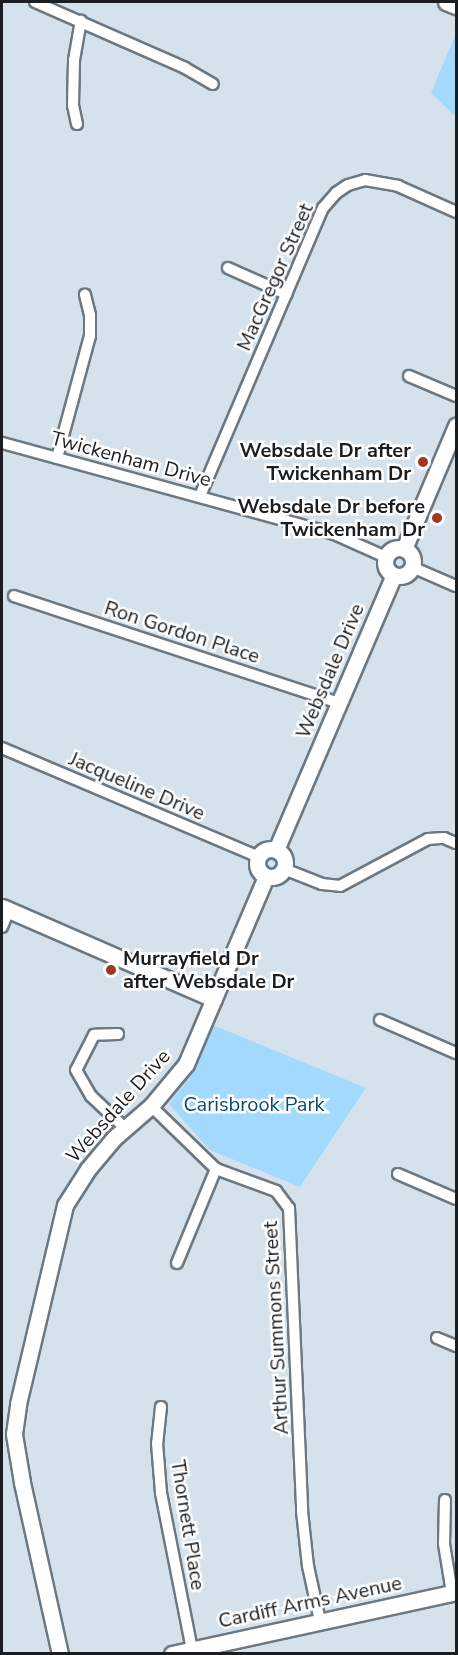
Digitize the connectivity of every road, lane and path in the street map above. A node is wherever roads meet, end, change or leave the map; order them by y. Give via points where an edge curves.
1 (35, 2) edge
2 (446, 2) edge
3 (456, 6) edge
4 (81, 21) junction
5 (213, 84) dead end
6 (77, 123) dead end
7 (456, 212) edge
8 (228, 268) dead end
9 (286, 294) junction
10 (85, 295) dead end
11 (409, 376) dead end
12 (456, 396) edge
13 (456, 426) edge
14 (2, 443) edge
15 (57, 458) junction
16 (200, 496) junction
17 (404, 549) junction
18 (386, 557) junction
19 (412, 567) junction
20 (394, 575) junction
21 (456, 586) edge
22 (14, 596) dead end
23 (339, 703) junction
24 (2, 748) edge
25 (456, 843) edge
26 (276, 850) junction
27 (259, 858) junction
28 (284, 869) junction
29 (266, 876) junction
30 (5, 908) edge
31 (2, 927) edge
32 (214, 999) junction
33 (380, 1020) dead end
34 (118, 1034) dead end
35 (456, 1053) edge
36 (151, 1106) junction
37 (125, 1128) junction
38 (216, 1170) junction
39 (398, 1174) dead end
40 (456, 1199) edge
41 (177, 1263) dead end
42 (437, 1338) dead end
43 (456, 1346) edge
44 (161, 1407) dead end
45 (445, 1500) dead end
46 (454, 1593) edge
47 (320, 1621) junction
48 (192, 1649) junction
49 (60, 1653) edge
50 (172, 1653) edge

1 - 4 street
2 - 3 street
4 - 5 street
4 - 6 street via 74,60 73,105
7 - 9 street, MacGregor Street via 398,186 365,180 348,184 323,208
8 - 9 street
9 - 16 street, MacGregor Street
10 - 15 street via 90,336
11 - 12 street
13 - 17 street
14 - 15 street, Twickenham Drive
15 - 16 street, Twickenham Drive
16 - 18 street, Twickenham Drive via 334,534
17 - 18 street via 392,550
17 - 19 street via 413,558
18 - 20 street via 387,568
19 - 20 street via 404,575
19 - 21 street
20 - 23 street, Websdale Drive
22 - 23 street, Ron Gordon Place
23 - 26 street, Websdale Drive
24 - 27 street, Jacqueline Drive
25 - 28 street via 444,838 428,839 340,886 322,884
26 - 27 street via 268,850
26 - 28 street via 285,860
27 - 29 street via 258,866
28 - 29 street via 278,876
29 - 32 street, Websdale Drive
30 - 31 street
30 - 32 street
32 - 36 street, Websdale Drive via 186,1064
33 - 35 street
34 - 37 street via 94,1035 76,1070 91,1096
36 - 37 street, Websdale Drive
36 - 38 street, Arthur Summons Street
37 - 49 street, Websdale Drive via 88,1169 65,1205 14,1434
38 - 41 street
38 - 47 street, Arthur Summons Street via 276,1191 289,1208 302,1511
39 - 40 street
42 - 43 street
44 - 48 street, Thornett Place via 161,1493
45 - 46 street via 444,1544
46 - 47 street, Cardiff Arms Avenue
47 - 48 street, Cardiff Arms Avenue
48 - 50 street, Cardiff Arms Avenue

